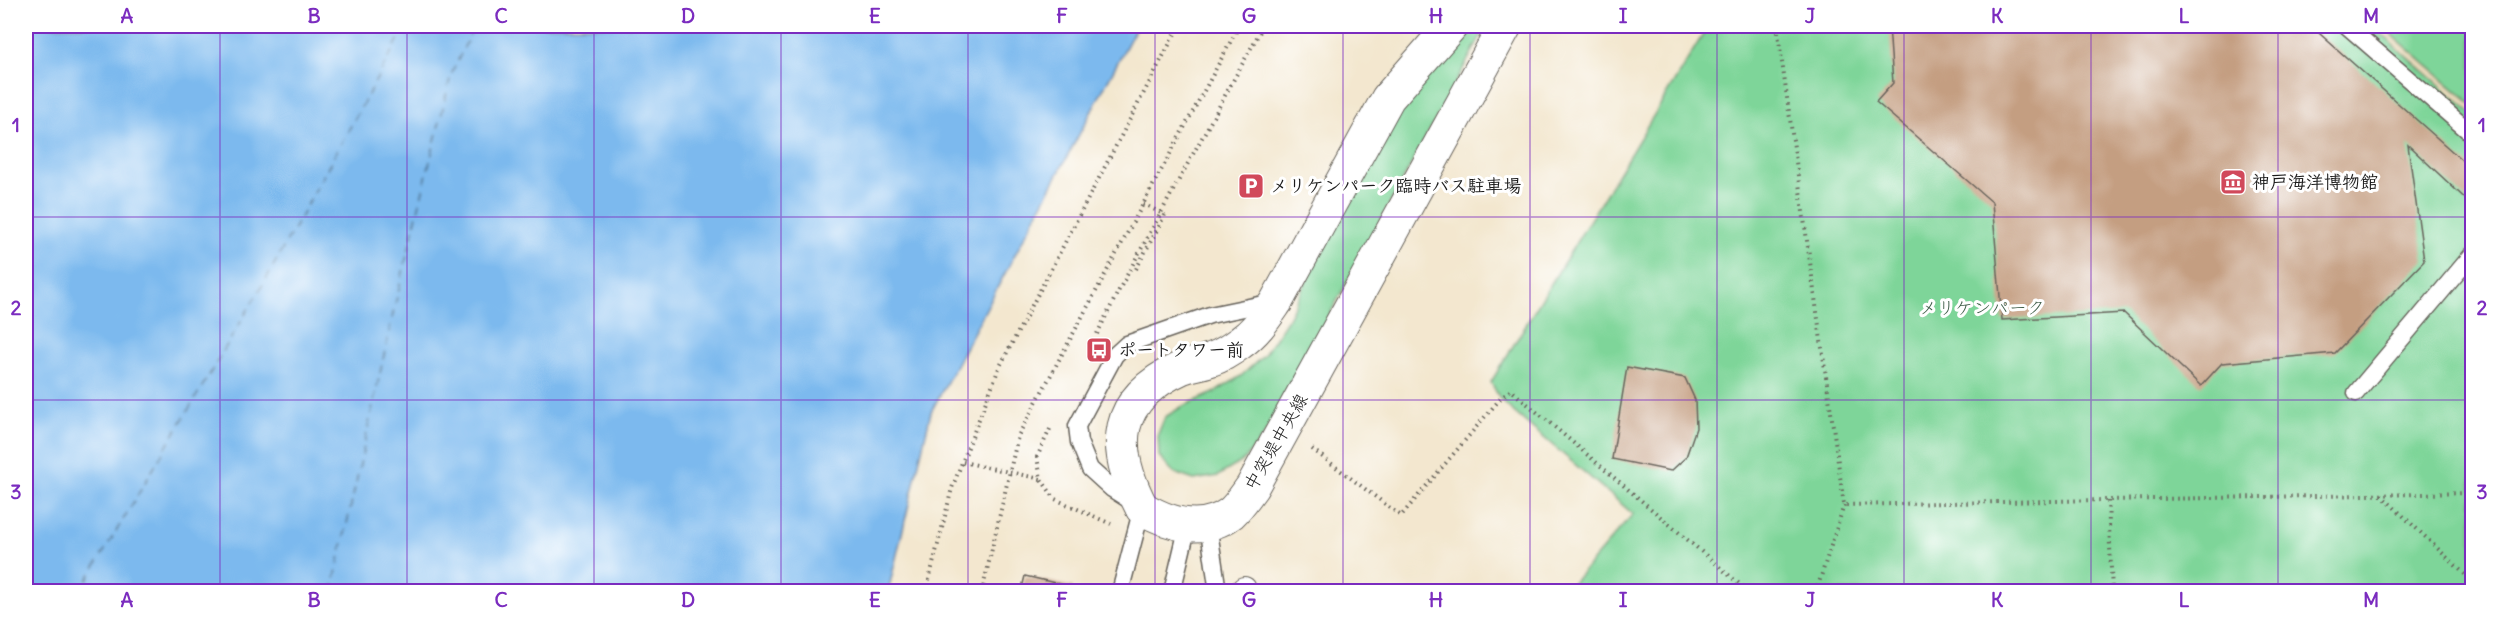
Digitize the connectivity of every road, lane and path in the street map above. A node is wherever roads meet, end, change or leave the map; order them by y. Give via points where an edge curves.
1 (1179, 26) edge
2 (1239, 26) edge
3 (1263, 26) edge
4 (1451, 26) edge
5 (1505, 26) edge
6 (1777, 26) edge
7 (2347, 26) edge
8 (2472, 134) edge
9 (1143, 204) junction
10 (2472, 255) edge
11 (1136, 269) dead end
12 (1276, 302) junction
13 (1094, 339) dead end
14 (2356, 393) dead end
15 (1052, 425) dead end
16 (1304, 443) dead end
17 (963, 462) junction
18 (1041, 479) junction
19 (2472, 493) edge
20 (2380, 494) junction
21 (2108, 501) junction
22 (1844, 505) junction
23 (1142, 507) junction
24 (1111, 524) dead end
25 (1198, 525) junction
26 (1215, 574) junction
27 (2472, 581) edge
28 (926, 591) edge
29 (982, 591) edge
30 (1120, 591) edge
31 (1172, 591) edge
32 (1210, 591) edge
33 (1218, 591) edge
34 (1749, 591) edge
35 (1816, 591) edge
36 (2112, 591) edge

1 - 17 path via 999,368
2 - 9 path, bridge
3 - 13 path
4 - 12 street via 1388,98
5 - 25 street, 中突堤中央線 via 1252,487 1231,512
6 - 22 path
7 - 8 lane
9 - 11 path, bridge via 1165,215
9 - 29 path, bridge via 1018,436
10 - 14 lane
12 - 23 street via 1257,329 1239,344 1162,379 1143,392 1130,409 1122,435 1122,460
12 - 23 lane via 1209,315 1127,344 1115,355 1077,426 1079,442 1090,469 1112,489
15 - 18 path via 1036,457
16 - 34 path via 1401,516 1511,390
17 - 18 path
17 - 28 path via 952,489
18 - 24 path via 1055,499
19 - 20 path
20 - 21 path
20 - 27 path
21 - 22 path
21 - 36 path
22 - 35 path
23 - 25 street via 1161,519
23 - 30 lane
25 - 26 lane
25 - 31 lane
26 - 32 lane
26 - 33 lane

